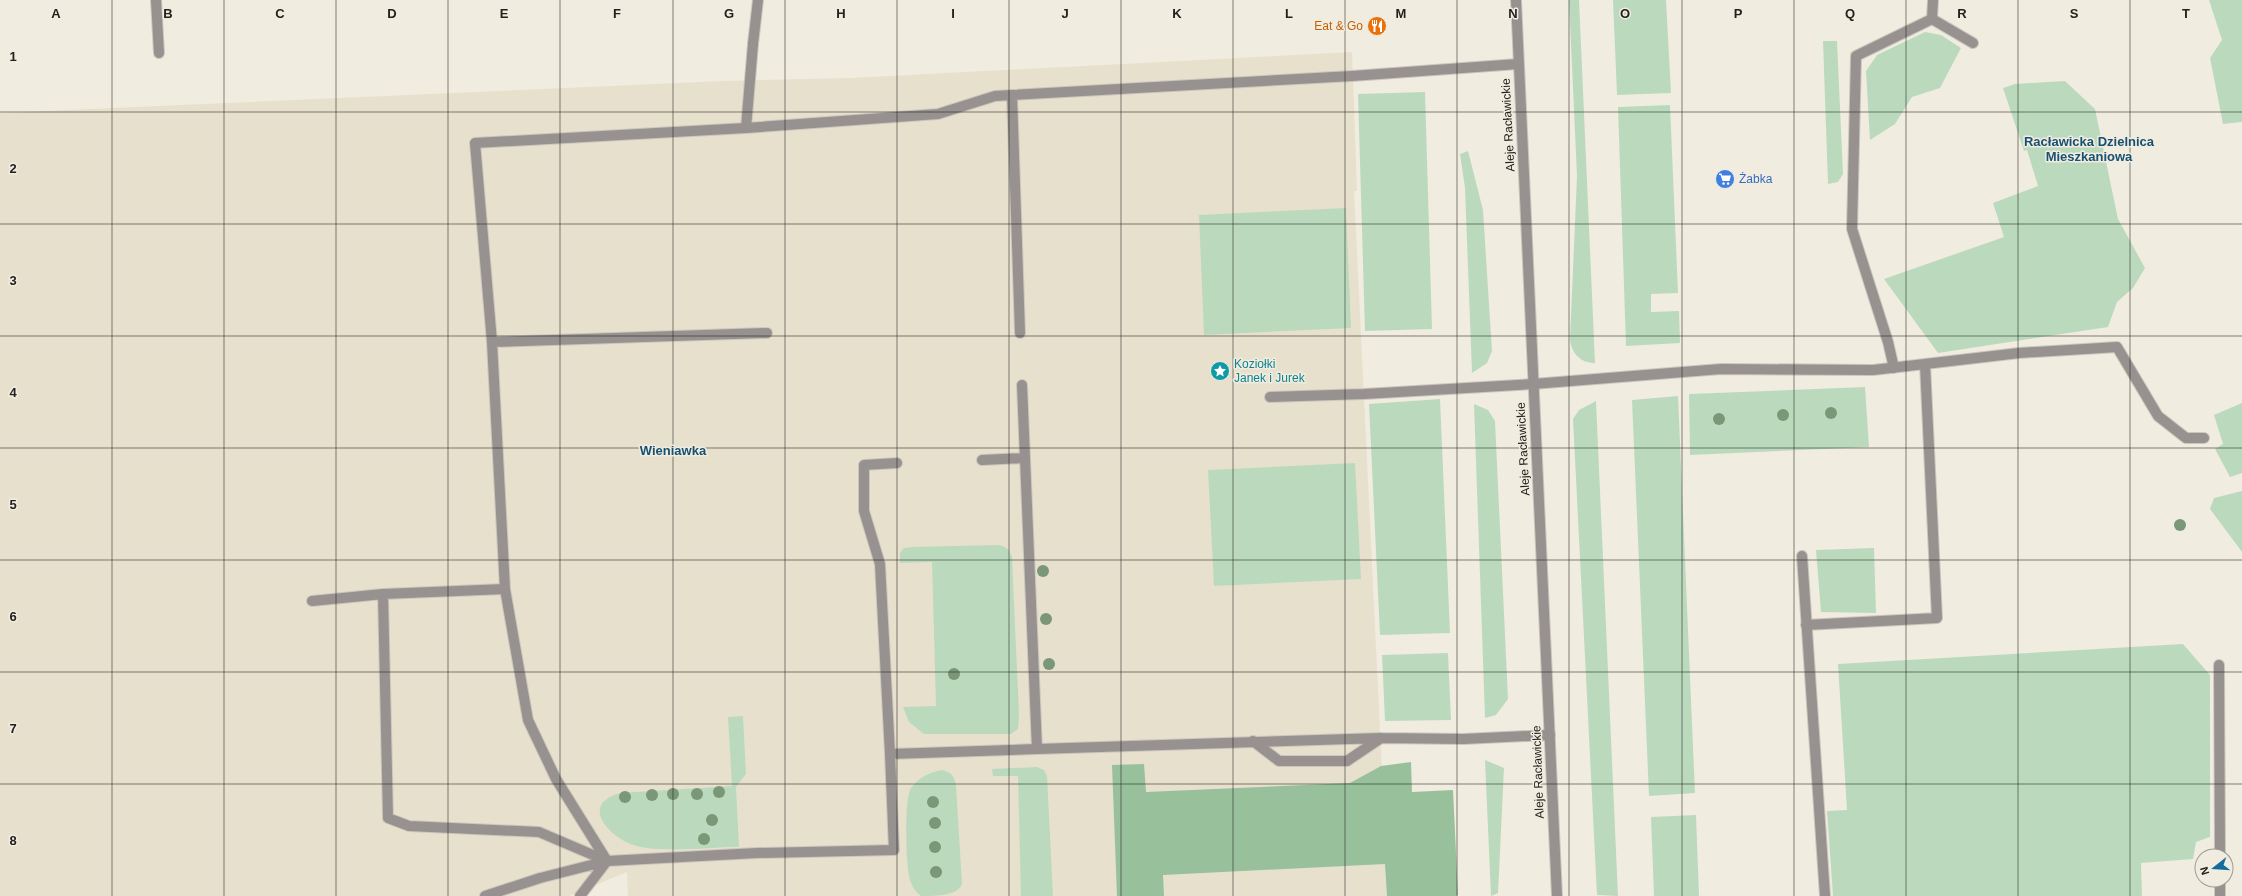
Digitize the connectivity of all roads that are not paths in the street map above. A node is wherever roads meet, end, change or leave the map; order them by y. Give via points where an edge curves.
1 (156, 0) edge
2 (758, 0) edge
3 (1516, 0) edge
4 (1933, 0) edge
5 (1932, 19) junction
6 (1973, 43) dead end
7 (159, 53) dead end
8 (1518, 64) junction
9 (1012, 95) junction
10 (746, 128) junction
11 (767, 333) dead end
12 (1020, 333) dead end
13 (492, 342) junction
14 (1925, 364) junction
15 (1894, 368) junction
16 (1534, 384) junction
17 (1022, 385) dead end
18 (1270, 396) dead end
19 (2204, 438) dead end
20 (1024, 458) junction
21 (982, 460) dead end
22 (897, 463) dead end
23 (1802, 556) dead end
24 (505, 588) junction
25 (383, 594) junction
26 (312, 601) dead end
27 (1806, 625) junction
28 (2219, 665) dead end
29 (1550, 735) junction
30 (1381, 738) junction
31 (1253, 741) junction
32 (1037, 749) junction
33 (890, 754) junction
34 (2220, 848) edge
35 (608, 861) junction
36 (485, 896) edge
37 (580, 896) edge
38 (1556, 896) edge
39 (1825, 896) edge

1 - 7 street
2 - 10 street
3 - 8 street, Aleje Racławickie
4 - 5 street
5 - 6 street
5 - 15 street via 1856,56 1852,229
8 - 9 street
8 - 16 street, Aleje Racławickie
9 - 10 street via 995,96 938,114
9 - 12 street
10 - 13 street via 475,143
11 - 13 street
13 - 24 street
14 - 15 street
14 - 19 street via 2019,353 2117,347 2158,416 2186,438
14 - 27 street via 1937,618
15 - 16 street via 1721,369
16 - 18 street via 1364,394
16 - 29 street, Aleje Racławickie
17 - 20 street
20 - 21 street
20 - 32 street
22 - 33 street via 864,465 864,511 880,564
23 - 27 street
24 - 25 street
24 - 35 street via 528,720 556,779
25 - 26 street
25 - 35 street via 388,818 409,826 538,832
27 - 39 street
28 - 34 street
29 - 30 street via 1463,739
29 - 38 street, Aleje Racławickie
30 - 31 street
30 - 31 street via 1347,761 1279,761
31 - 32 street
32 - 33 street
33 - 35 street via 894,850 757,853
35 - 36 street via 540,878
35 - 37 street

